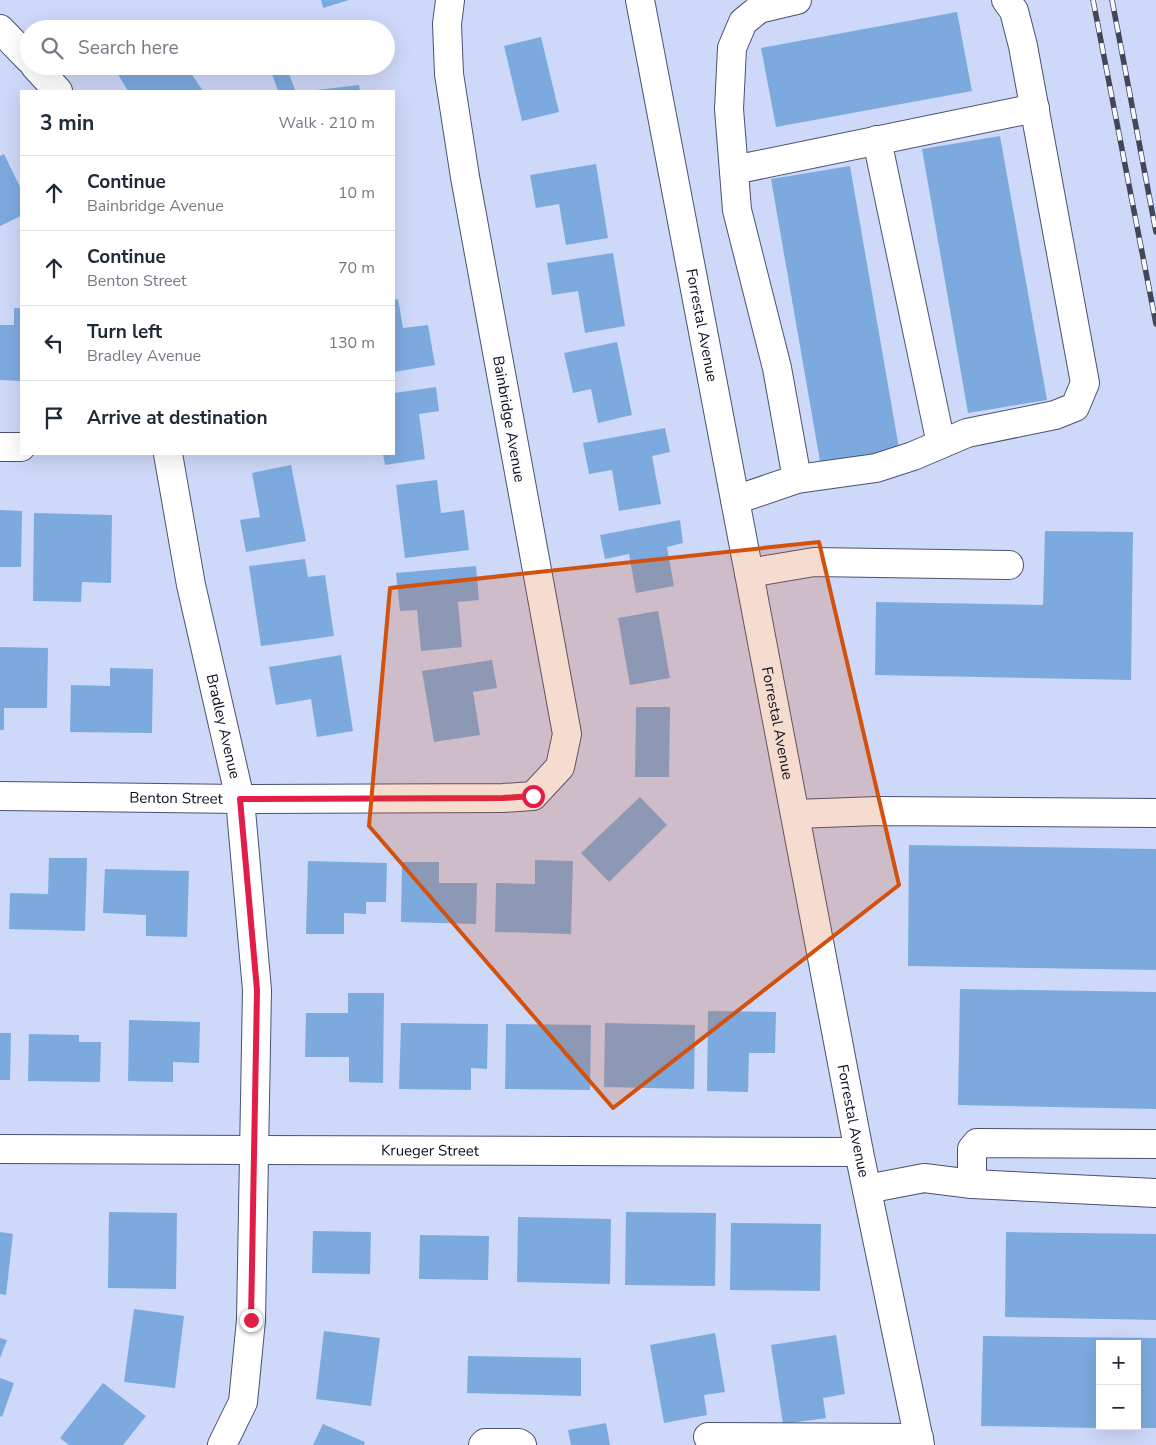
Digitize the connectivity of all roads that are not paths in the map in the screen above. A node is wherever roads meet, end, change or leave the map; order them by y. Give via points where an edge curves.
1 (450, 0) edge
2 (640, 0) edge
3 (798, 0) edge
4 (1006, 0) edge
5 (0, 28) edge
6 (20, 50) edge
7 (43, 75) edge
8 (57, 90) edge
9 (1035, 108) junction
10 (877, 140) junction
11 (734, 170) junction
12 (941, 444) junction
13 (0, 447) edge
14 (20, 447) edge
15 (168, 455) edge
16 (797, 479) junction
17 (735, 500) junction
18 (1009, 565) dead end
19 (749, 573) junction
20 (0, 796) edge
21 (503, 798) joint
22 (240, 799) junction
23 (1156, 812) edge
24 (795, 814) junction
25 (1156, 1144) edge
26 (0, 1149) edge
27 (254, 1150) junction
28 (859, 1152) junction
29 (972, 1184) junction
30 (867, 1189) junction
31 (1156, 1193) edge
32 (708, 1437) dead end
33 (920, 1442) edge
34 (222, 1445) edge
35 (482, 1445) edge
36 (522, 1445) edge

1 - 21 street, Bainbridge Avenue via 447,24 449,74 465,176 568,734 560,766 533,796
2 - 17 street, Forrestal Avenue
3 - 11 street via 759,8 742,22 732,48 729,109
4 - 9 street via 1014,11
5 - 6 street
7 - 8 street
9 - 10 street
9 - 12 street via 1085,383 1075,407 1055,415 967,433
10 - 11 street
10 - 12 street
11 - 16 street via 737,210 777,368
12 - 16 street via 876,468
13 - 14 street
15 - 22 street, Bradley Avenue via 191,585
16 - 17 street
17 - 19 street, Forrestal Avenue
18 - 19 street via 814,562
19 - 24 street, Forrestal Avenue
20 - 22 street, Benton Street
21 - 22 street, Benton Street
22 - 27 street, Bradley Avenue via 257,990
23 - 24 street via 878,811
24 - 28 street, Forrestal Avenue
25 - 29 street via 977,1142 972,1149
26 - 27 street, Krueger Street
27 - 28 street, Krueger Street
27 - 34 street, Bradley Avenue via 251,1320 243,1402
28 - 30 street, Forrestal Avenue
29 - 30 street via 924,1178
29 - 31 street
30 - 33 street, Forrestal Avenue
32 - 33 street
35 - 36 street via 485,1442

